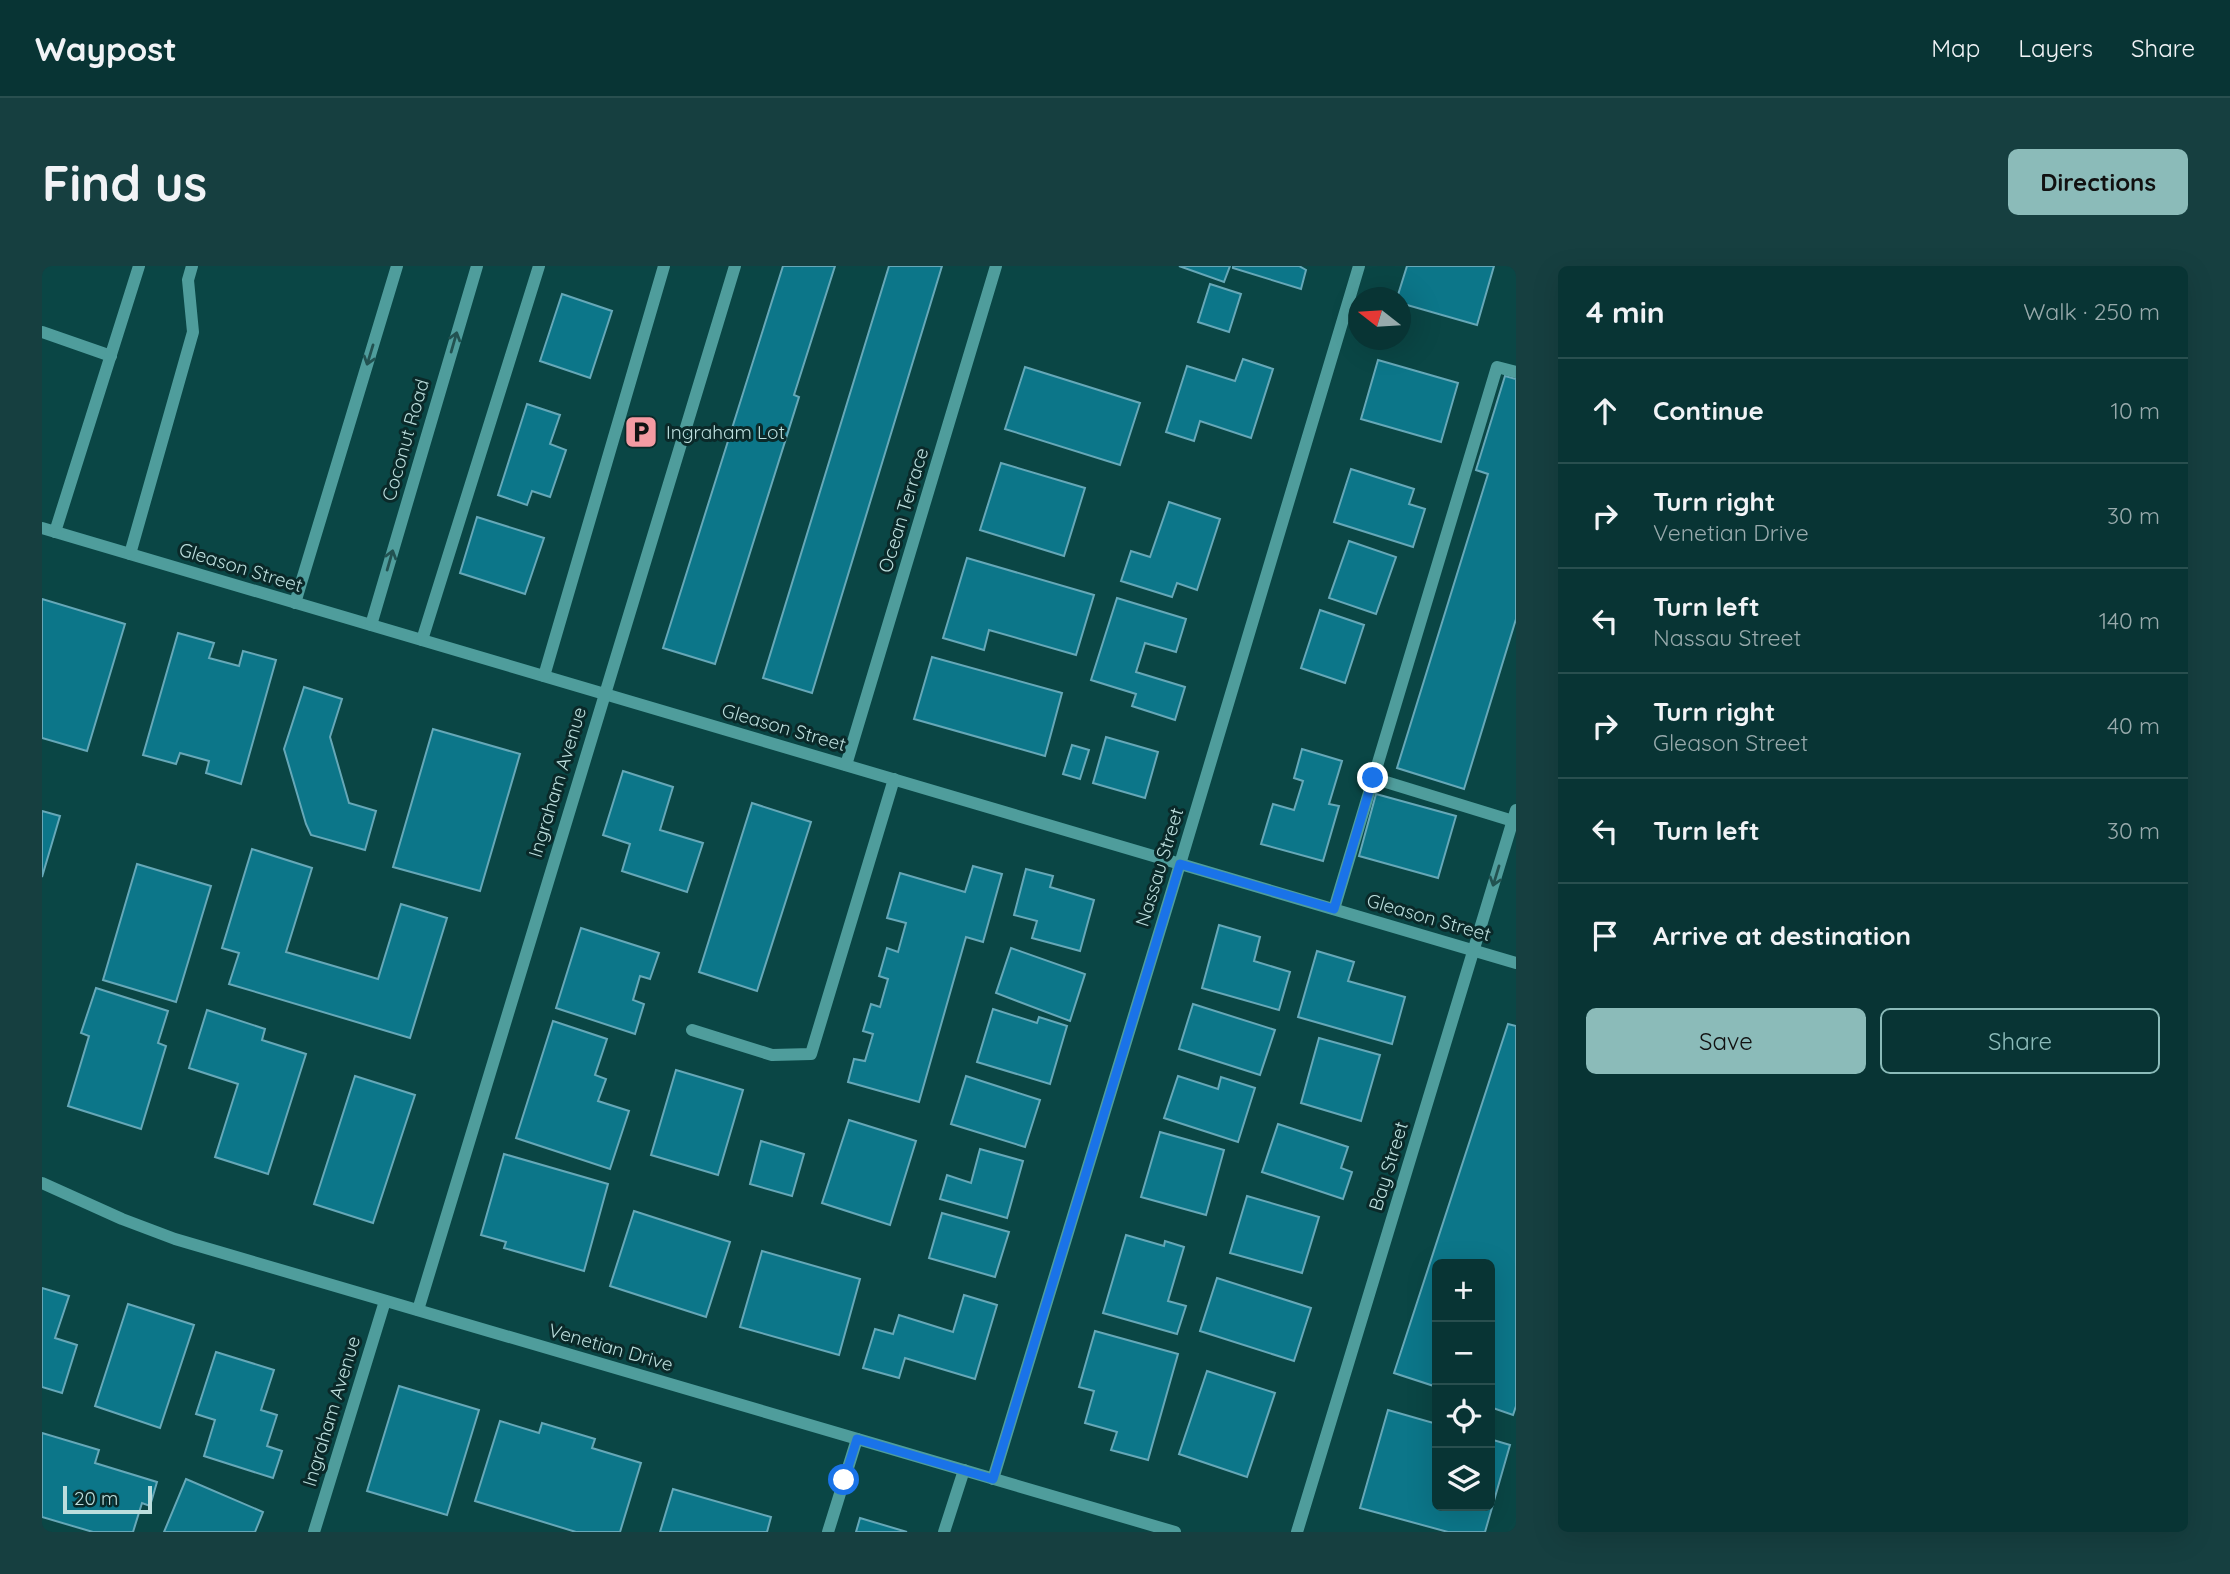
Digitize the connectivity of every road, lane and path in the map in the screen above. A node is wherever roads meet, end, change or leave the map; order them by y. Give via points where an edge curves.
1 (139, 266) edge
2 (192, 266) edge
3 (397, 266) edge
4 (477, 266) edge
5 (539, 266) edge
6 (664, 266) edge
7 (735, 266) edge
8 (996, 266) edge
9 (1359, 266) edge
10 (42, 332) edge
11 (111, 356) junction
12 (1516, 372) edge
13 (42, 528) edge
14 (55, 532) junction
15 (130, 554) junction
16 (295, 603) junction
17 (371, 625) junction
18 (422, 640) junction
19 (544, 676) junction
20 (604, 694) junction
21 (846, 765) junction
22 (1373, 778) junction
23 (894, 779) junction
24 (1514, 816) edge
25 (1180, 864) junction
26 (1334, 909) junction
27 (1474, 950) junction
28 (1516, 963) edge
29 (692, 1030) dead end
30 (42, 1183) edge
31 (385, 1301) junction
32 (418, 1310) junction
33 (857, 1439) junction
34 (964, 1470) junction
35 (993, 1479) junction
36 (314, 1532) edge
37 (828, 1532) edge
38 (944, 1532) edge
39 (1175, 1532) edge
40 (1297, 1532) edge

1 - 11 street
2 - 15 street via 188,280 192,332
3 -> 16 street
17 -> 4 street, Coconut Road
5 - 18 street
6 - 19 street
7 - 20 street, Ingraham Avenue
8 - 21 street, Ocean Terrace
9 - 25 street, Nassau Street
10 - 11 street
11 - 14 street
12 - 22 street via 1497,367
13 - 14 street, Gleason Street
14 - 15 street, Gleason Street
15 - 16 street, Gleason Street
16 - 17 street, Gleason Street
17 - 18 street, Gleason Street
18 - 19 street, Gleason Street
19 - 20 street, Gleason Street
20 - 21 street, Gleason Street
20 - 32 street, Ingraham Avenue
21 - 23 street, Gleason Street
22 - 24 street
22 - 26 street
23 - 25 street, Gleason Street
23 - 29 street via 811,1054 772,1055
24 -> 27 street, Bay Street
25 - 26 street, Gleason Street
25 - 35 street, Nassau Street
26 - 27 street, Gleason Street
27 - 28 street, Gleason Street
27 - 40 street, Bay Street
30 - 31 street, Venetian Drive via 175,1239
31 - 32 street, Venetian Drive
31 - 36 street, Ingraham Avenue
32 - 33 street, Venetian Drive
33 - 34 street, Venetian Drive
33 - 37 street
34 - 35 street, Venetian Drive
34 - 38 street
35 - 39 street, Venetian Drive

